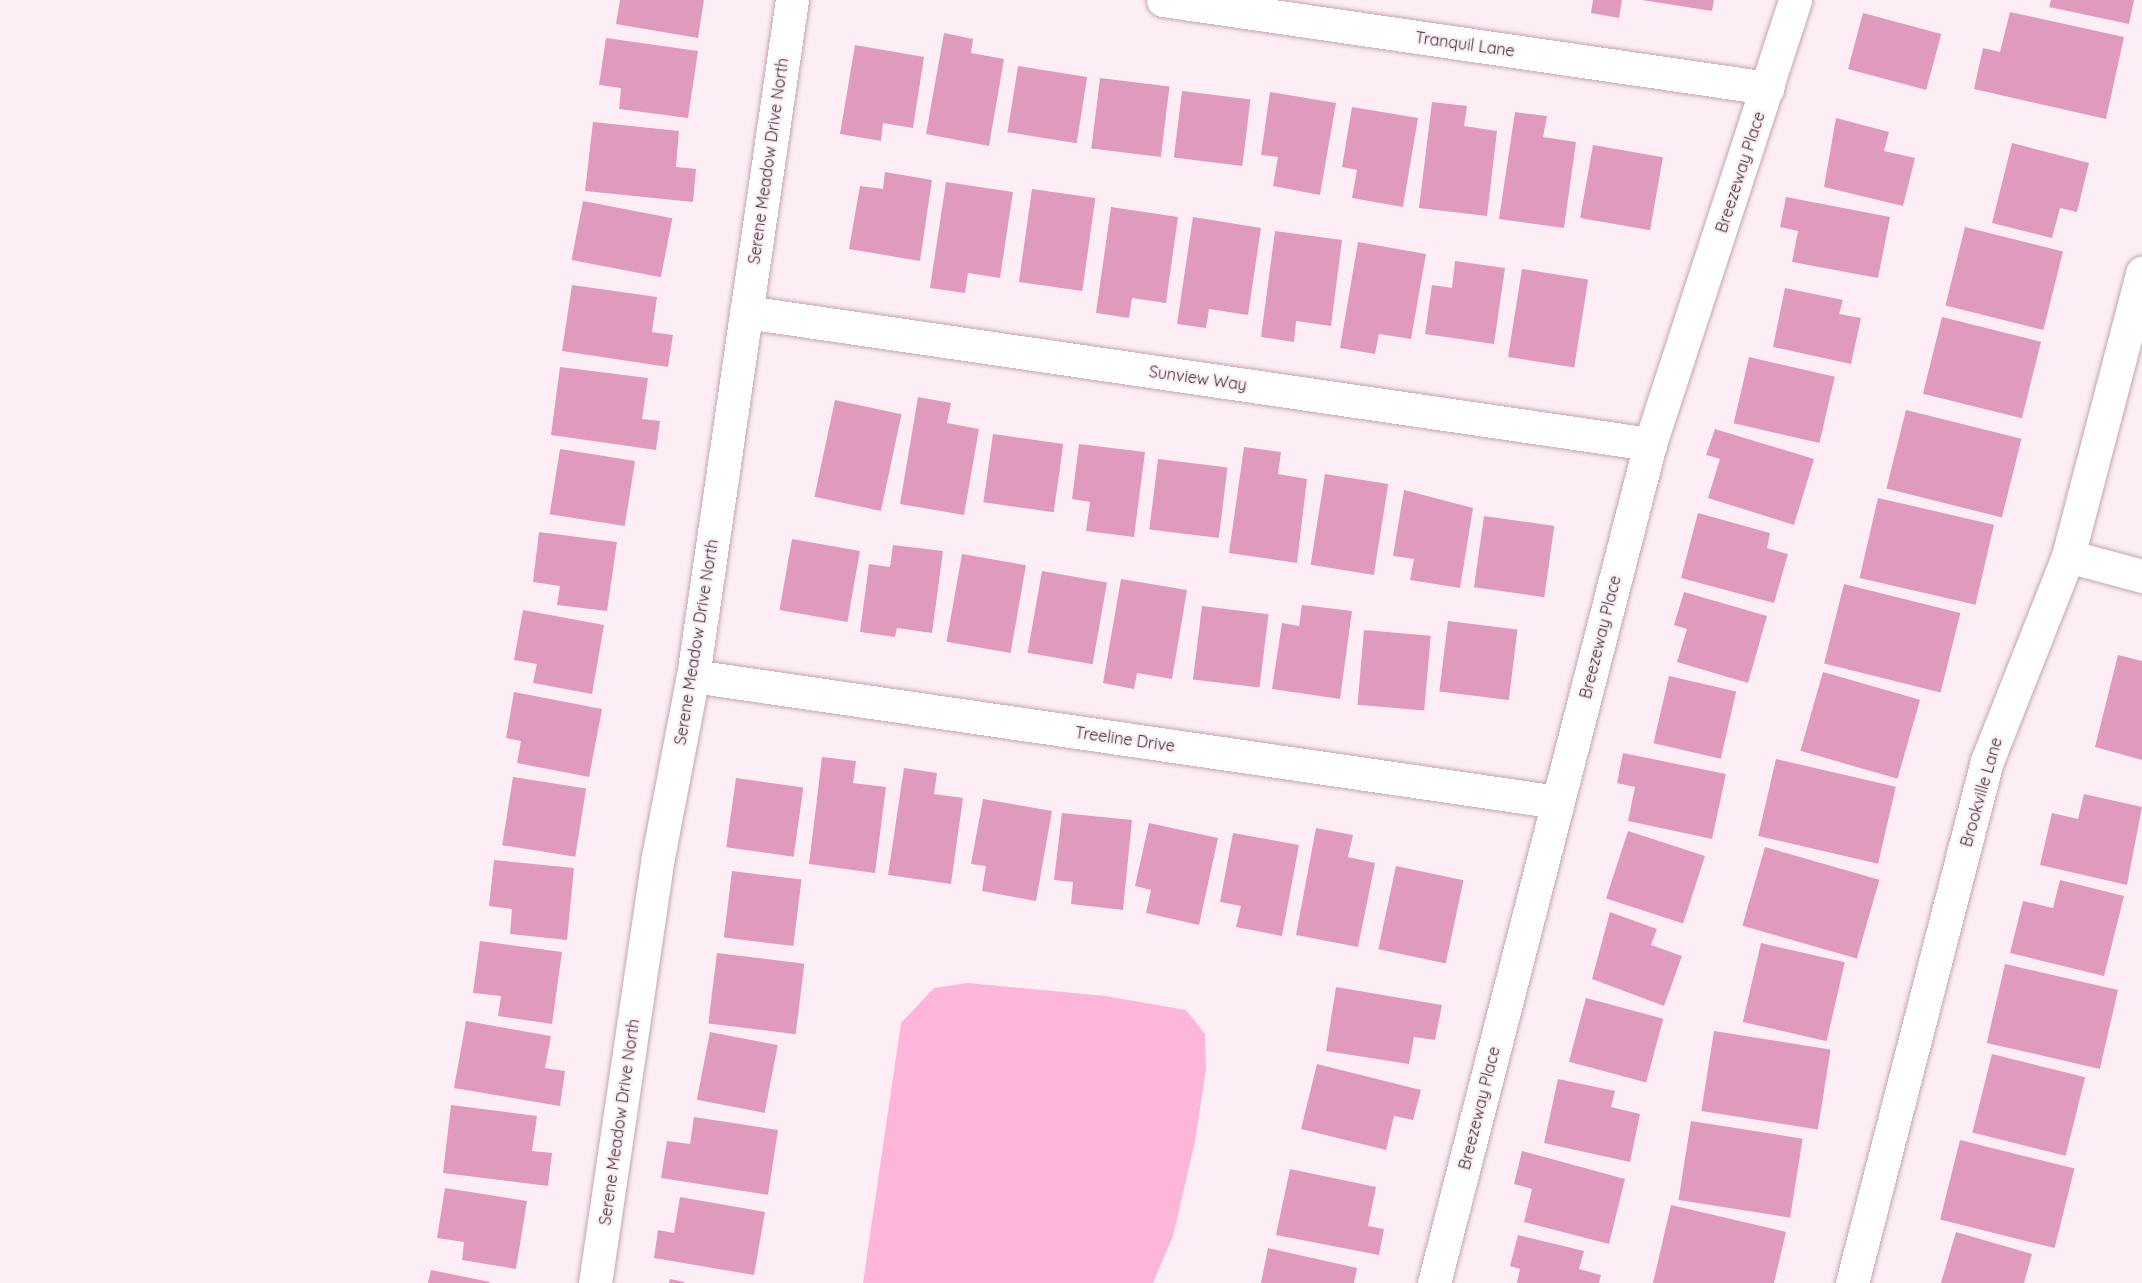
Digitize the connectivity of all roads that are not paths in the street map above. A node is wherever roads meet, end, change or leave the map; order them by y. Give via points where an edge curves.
1 (792, 0) edge
2 (1163, 0) edge
3 (1795, 0) edge
4 (1768, 88) junction
5 (2142, 273) edge
6 (746, 312) junction
7 (1650, 444) junction
8 (2068, 556) junction
9 (2142, 576) edge
10 (693, 676) junction
11 (1558, 802) junction
12 (595, 1283) edge
13 (1434, 1283) edge
14 (1852, 1283) edge

1 - 6 street, Serene Meadow Drive North
2 - 4 street, Tranquil Lane
3 - 4 street, Breezeway Place
4 - 7 street, Breezeway Place
5 - 8 street, Brookville Lane
6 - 7 street, Sunview Way
6 - 10 street, Serene Meadow Drive North
7 - 11 street, Breezeway Place
8 - 9 street
8 - 14 street, Brookville Lane via 1987,761
10 - 11 street, Treeline Drive
10 - 12 street, Serene Meadow Drive North via 657,857
11 - 13 street, Breezeway Place

